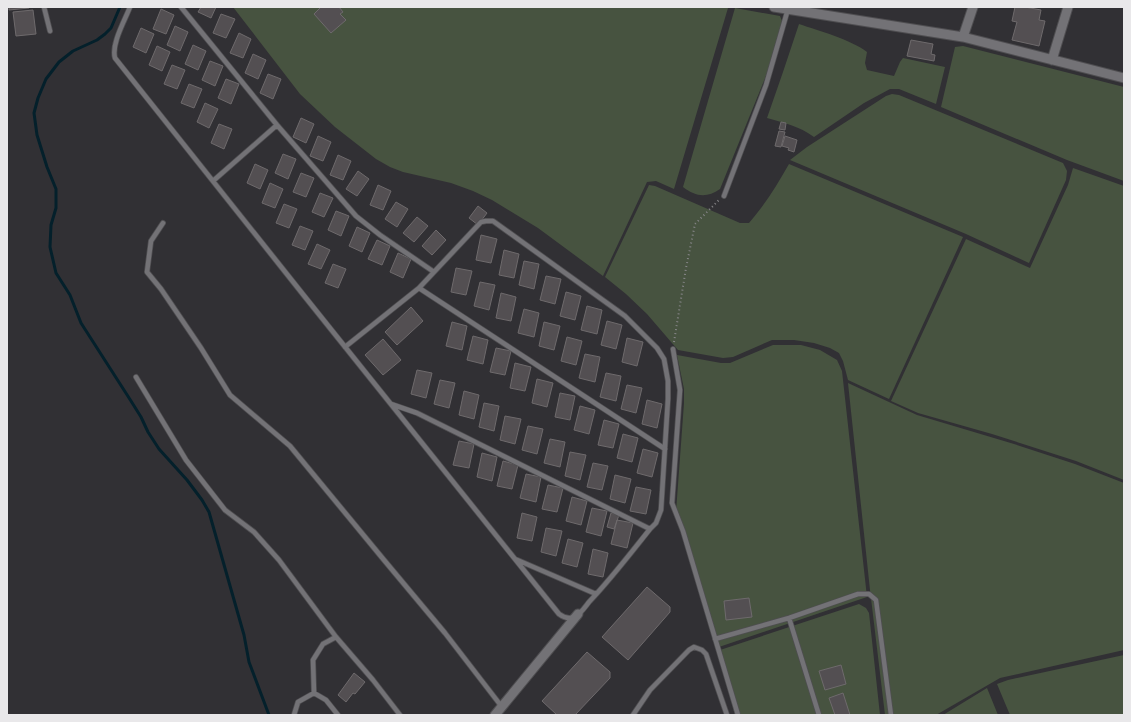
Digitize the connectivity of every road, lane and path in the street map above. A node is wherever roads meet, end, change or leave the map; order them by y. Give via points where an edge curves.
1 (44, 7) edge
2 (130, 7) edge
3 (181, 7) edge
4 (774, 7) edge
5 (973, 7) edge
6 (1068, 7) edge
7 (788, 8) edge
8 (50, 32) dead end
9 (963, 37) junction
10 (1052, 60) junction
11 (1124, 78) edge
12 (277, 124) junction
13 (213, 181) junction
14 (724, 196) joint
15 (163, 223) dead end
16 (434, 272) junction
17 (419, 288) junction
18 (345, 347) junction
19 (673, 349) joint
20 (136, 377) dead end
21 (391, 404) junction
22 (664, 449) junction
23 (650, 529) junction
24 (514, 558) junction
25 (596, 594) junction
26 (578, 614) junction
27 (789, 618) junction
28 (336, 637) junction
29 (715, 639) junction
30 (314, 693) junction
31 (502, 707) junction
32 (635, 714) edge
33 (294, 715) edge
34 (338, 715) edge
35 (400, 715) edge
36 (495, 715) edge
37 (727, 715) edge
38 (738, 715) edge
39 (819, 715) edge
40 (891, 715) edge

1 - 8 lane
2 - 13 lane via 115,44 115,58
3 - 12 lane
4 - 7 street
5 - 9 street
6 - 10 street
7 - 9 street
7 - 14 lane via 766,85
9 - 10 street
10 - 11 street
12 - 13 lane
12 - 16 lane via 356,216
13 - 18 lane
14 - 19 path via 695,224
15 - 31 lane via 151,241 147,272 201,348 230,395 290,446 446,633
16 - 17 lane
16 - 22 lane via 481,222 492,221 616,309 657,348 664,359 668,399
17 - 18 lane
17 - 22 lane
18 - 21 lane
19 - 29 lane via 680,390 672,503 683,531
20 - 28 lane via 186,460 225,510 254,532 279,560
21 - 23 lane via 416,413
21 - 24 lane
22 - 23 lane via 661,510 656,523
23 - 25 lane
24 - 25 lane
24 - 26 lane via 559,614 569,618
25 - 26 lane
26 - 31 street
27 - 29 lane
27 - 39 lane
27 - 40 lane via 858,594 869,594 876,600
28 - 30 lane via 323,644 313,660
28 - 35 lane
29 - 38 lane
30 - 33 lane via 298,702
30 - 34 lane via 326,700
31 - 36 street
32 - 37 lane via 650,690 694,647 706,654

